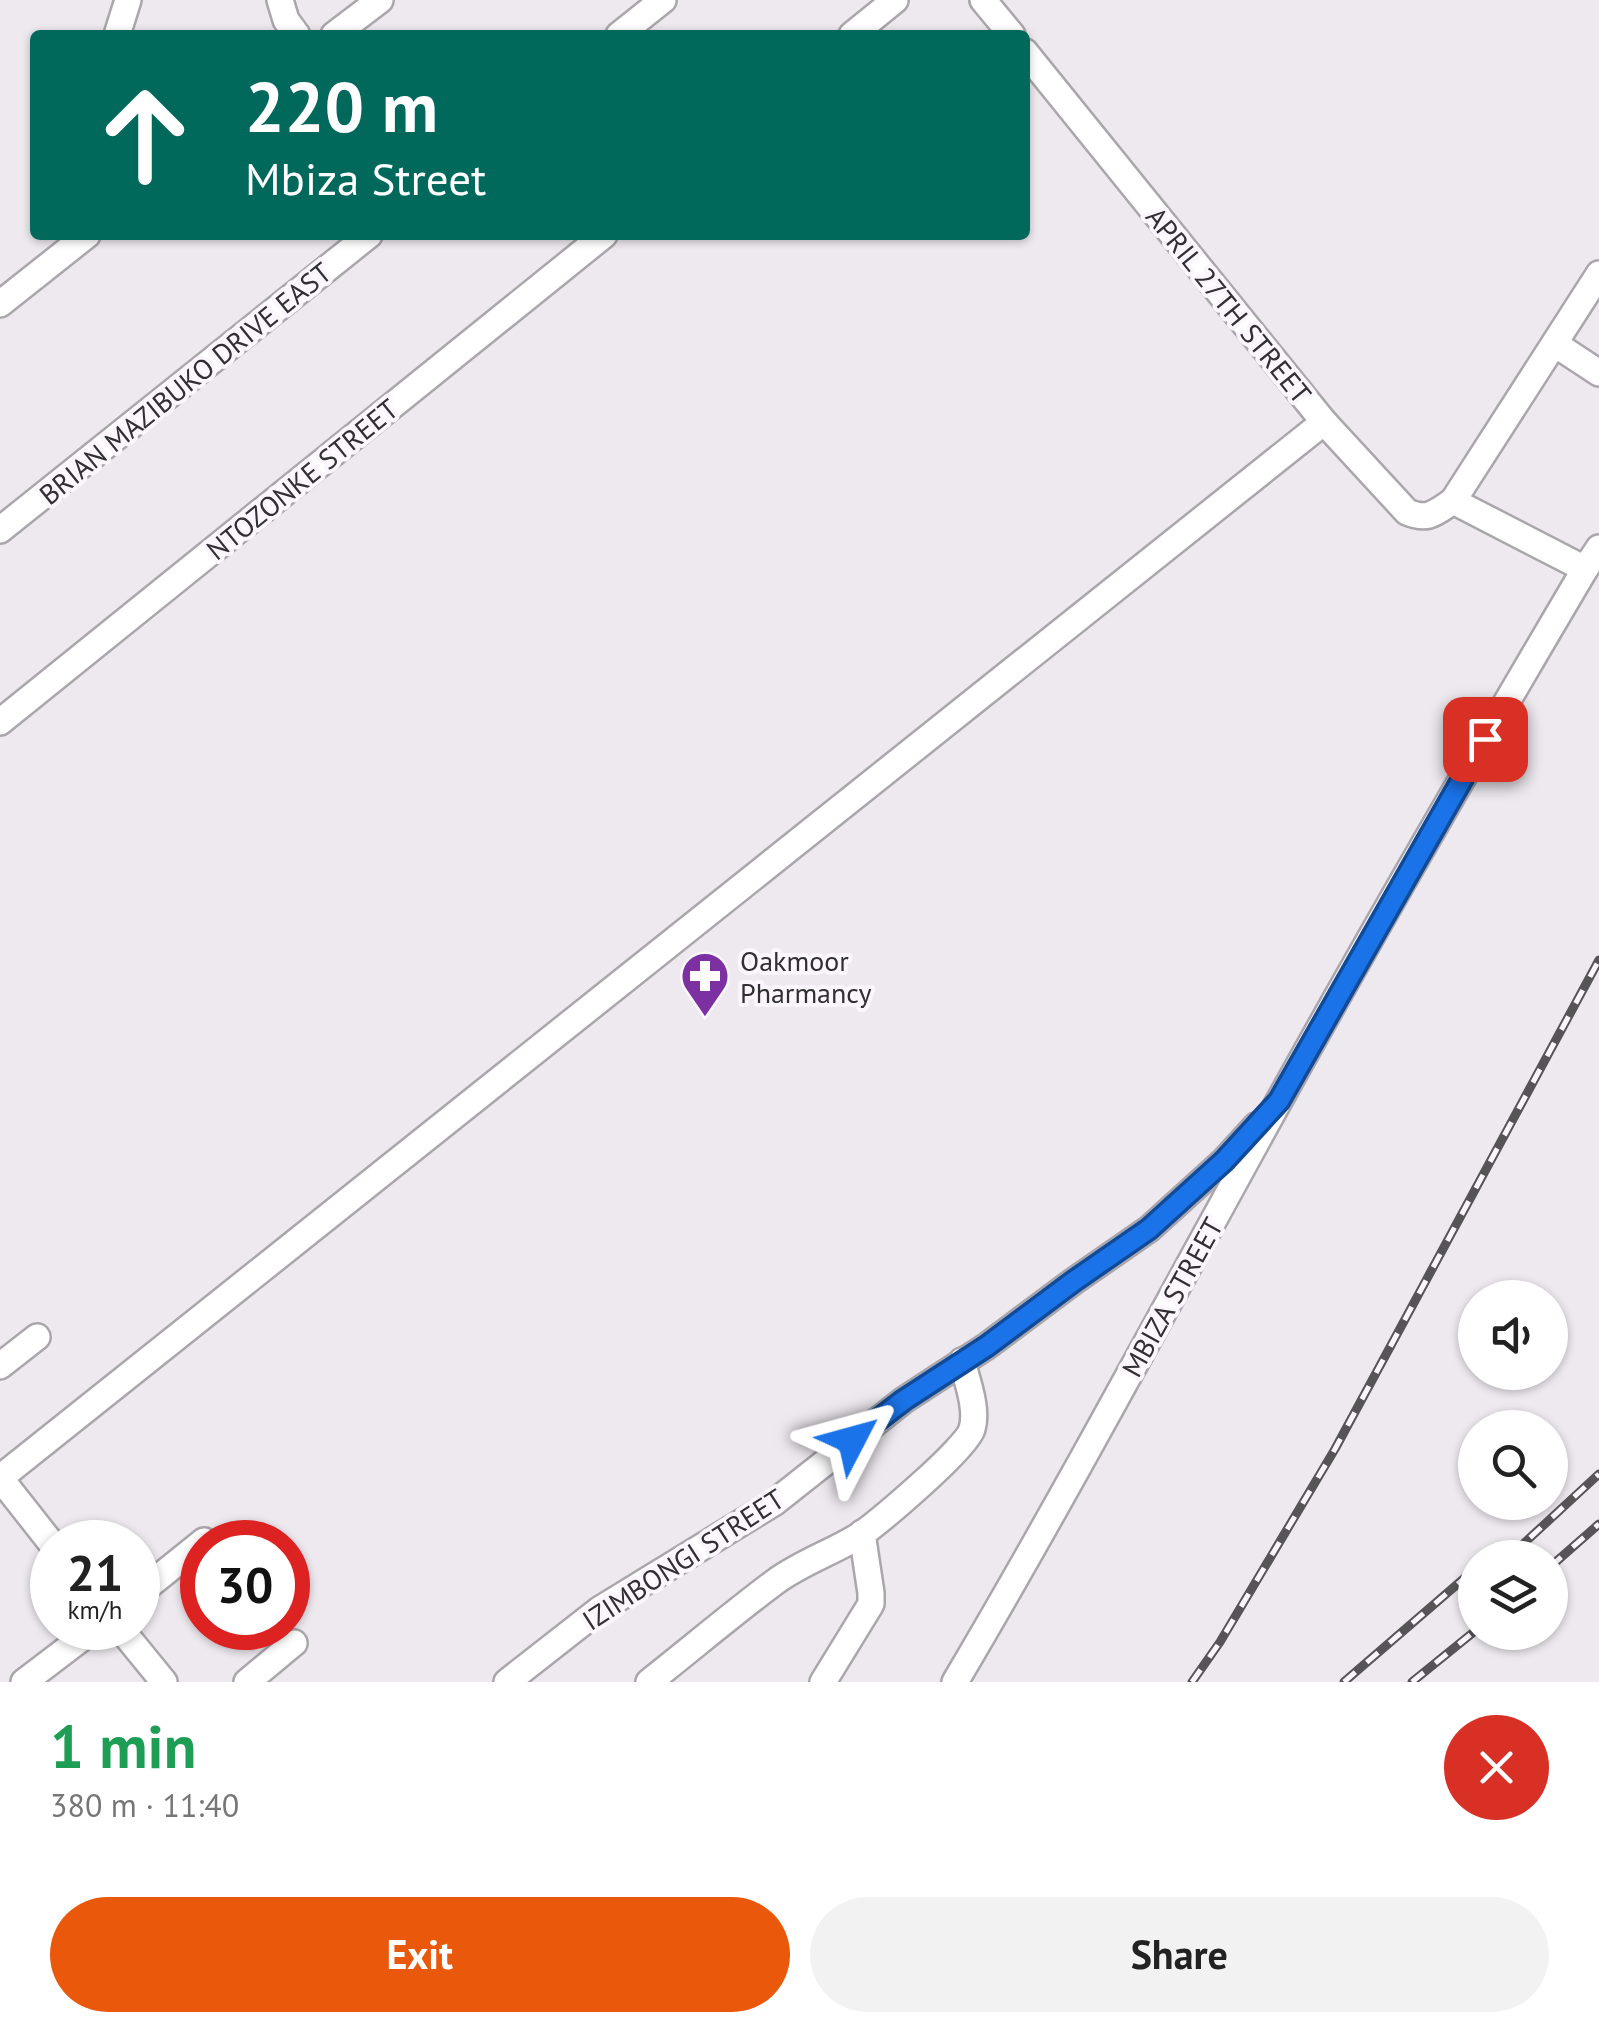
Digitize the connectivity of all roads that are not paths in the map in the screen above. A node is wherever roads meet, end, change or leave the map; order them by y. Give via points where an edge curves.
1 (128, 0) edge
2 (280, 0) edge
3 (380, 0) edge
4 (663, 0) edge
5 (895, 0) edge
6 (984, 0) edge
7 (119, 30) edge
8 (294, 30) edge
9 (341, 30) edge
10 (625, 30) edge
11 (858, 30) edge
12 (1008, 30) edge
13 (1030, 58) edge
14 (81, 240) edge
15 (363, 240) edge
16 (598, 240) edge
17 (1599, 274) edge
18 (0, 304) edge
19 (1555, 344) junction
20 (1599, 373) edge
21 (1324, 422) junction
22 (1453, 502) junction
23 (0, 530) edge
24 (1592, 559) edge
25 (0, 722) edge
26 (1279, 1101) junction
27 (37, 1337) dead end
28 (962, 1361) junction
29 (0, 1366) edge
30 (0, 1478) edge
31 (33, 1520) edge
32 (862, 1534) junction
33 (180, 1561) edge
34 (160, 1577) edge
35 (65, 1650) edge
36 (138, 1650) edge
37 (286, 1650) edge
38 (24, 1682) edge
39 (164, 1682) edge
40 (248, 1682) edge
41 (507, 1682) edge
42 (648, 1682) edge
43 (824, 1682) edge
44 (955, 1682) edge

1 - 7 street
2 - 8 street
3 - 9 street
4 - 10 street
5 - 11 street
6 - 12 street
13 - 21 street, APRIL 27TH STREET
14 - 18 street
15 - 23 street, BRIAN MAZIBUKO DRIVE EAST
16 - 25 street, NTOZONKE STREET
17 - 19 street
19 - 20 street
19 - 22 street
21 - 22 street, APRIL 27TH STREET via 1407,512 1423,518
21 - 30 street
22 - 24 street
24 - 26 street, MBIZA STREET
26 - 28 street, IZIMBONGI STREET via 1149,1229
26 - 44 street, MBIZA STREET
27 - 29 street
28 - 32 street via 971,1432 942,1466
28 - 41 street, IZIMBONGI STREET via 775,1502 599,1610
30 - 31 street
32 - 42 street via 778,1580
32 - 43 street via 871,1604
33 - 34 street
35 - 38 street
36 - 39 street
37 - 40 street

